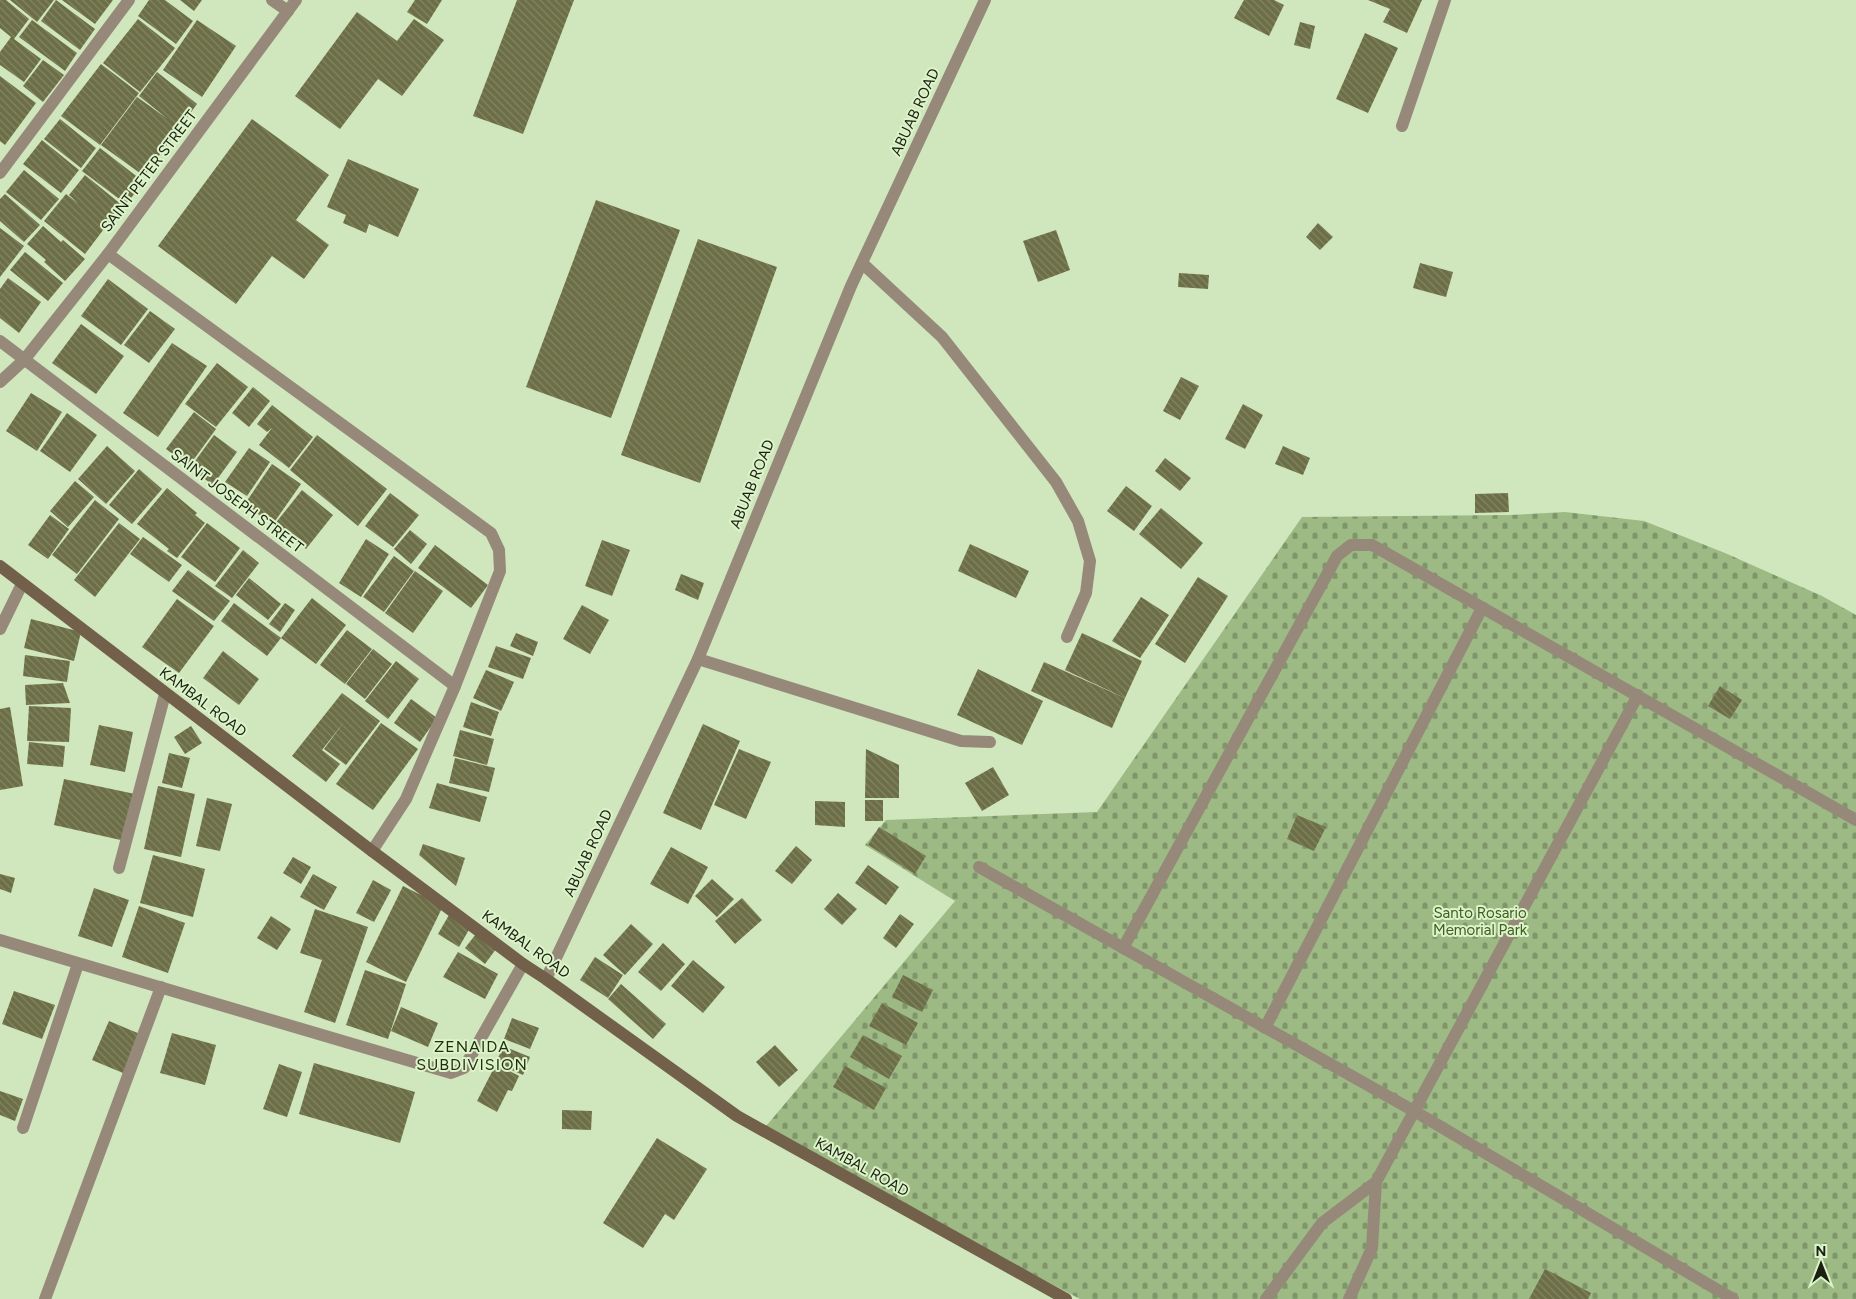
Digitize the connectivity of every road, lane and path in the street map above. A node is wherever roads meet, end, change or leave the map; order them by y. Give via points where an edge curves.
1 (128, 0) edge
2 (272, 0) edge
3 (296, 0) edge
4 (985, 0) edge
5 (1445, 0) edge
6 (288, 11) junction
7 (1402, 126) dead end
8 (0, 173) edge
9 (108, 254) junction
10 (862, 263) junction
11 (0, 341) edge
12 (24, 360) junction
13 (0, 382) edge
14 (0, 566) edge
15 (22, 584) junction
16 (1482, 608) junction
17 (0, 628) edge
18 (1067, 636) dead end
19 (698, 659) junction
20 (455, 686) junction
21 (165, 694) junction
22 (1638, 696) junction
23 (990, 742) dead end
24 (1856, 820) edge
25 (372, 852) junction
26 (979, 867) dead end
27 (119, 868) dead end
28 (0, 940) edge
29 (1123, 948) junction
30 (78, 964) junction
31 (523, 964) junction
32 (546, 979) junction
33 (161, 987) junction
34 (1265, 1028) junction
35 (1414, 1111) junction
36 (23, 1128) dead end
37 (1376, 1182) junction
38 (45, 1299) edge
39 (1066, 1299) edge
40 (1266, 1299) edge
41 (1349, 1299) edge
42 (1733, 1299) edge

1 - 8 street
2 - 6 street
3 - 6 street, SAINT PETER STREET
4 - 10 street, ABUAB ROAD
5 - 7 street
6 - 9 street, SAINT PETER STREET
9 - 12 street, SAINT PETER STREET
9 - 20 street via 491,533 499,550 500,571
10 - 18 street via 942,337 1056,482 1078,522 1090,561 1086,593
10 - 19 street, ABUAB ROAD
11 - 12 street, SAINT JOSEPH STREET
12 - 13 street, SAINT PETER STREET
12 - 20 street, SAINT JOSEPH STREET
14 - 15 main road, KAMBAL ROAD
15 - 17 street
15 - 21 main road, KAMBAL ROAD
16 - 22 street
16 - 29 street via 1372,545 1351,545 1337,556
16 - 34 street
19 - 23 street via 961,740
19 - 32 street, ABUAB ROAD
20 - 25 street via 406,799
21 - 25 main road, KAMBAL ROAD
21 - 27 street
22 - 24 street
22 - 35 street
25 - 31 main road, KAMBAL ROAD
26 - 29 street
28 - 30 street
29 - 34 street
30 - 33 street
30 - 36 street
31 - 32 main road, KAMBAL ROAD
31 - 33 street via 464,1068 451,1073
32 - 39 main road, KAMBAL ROAD via 736,1116
33 - 38 street
34 - 35 street
35 - 37 street
35 - 42 street
37 - 40 street via 1322,1222
37 - 41 street via 1372,1248

